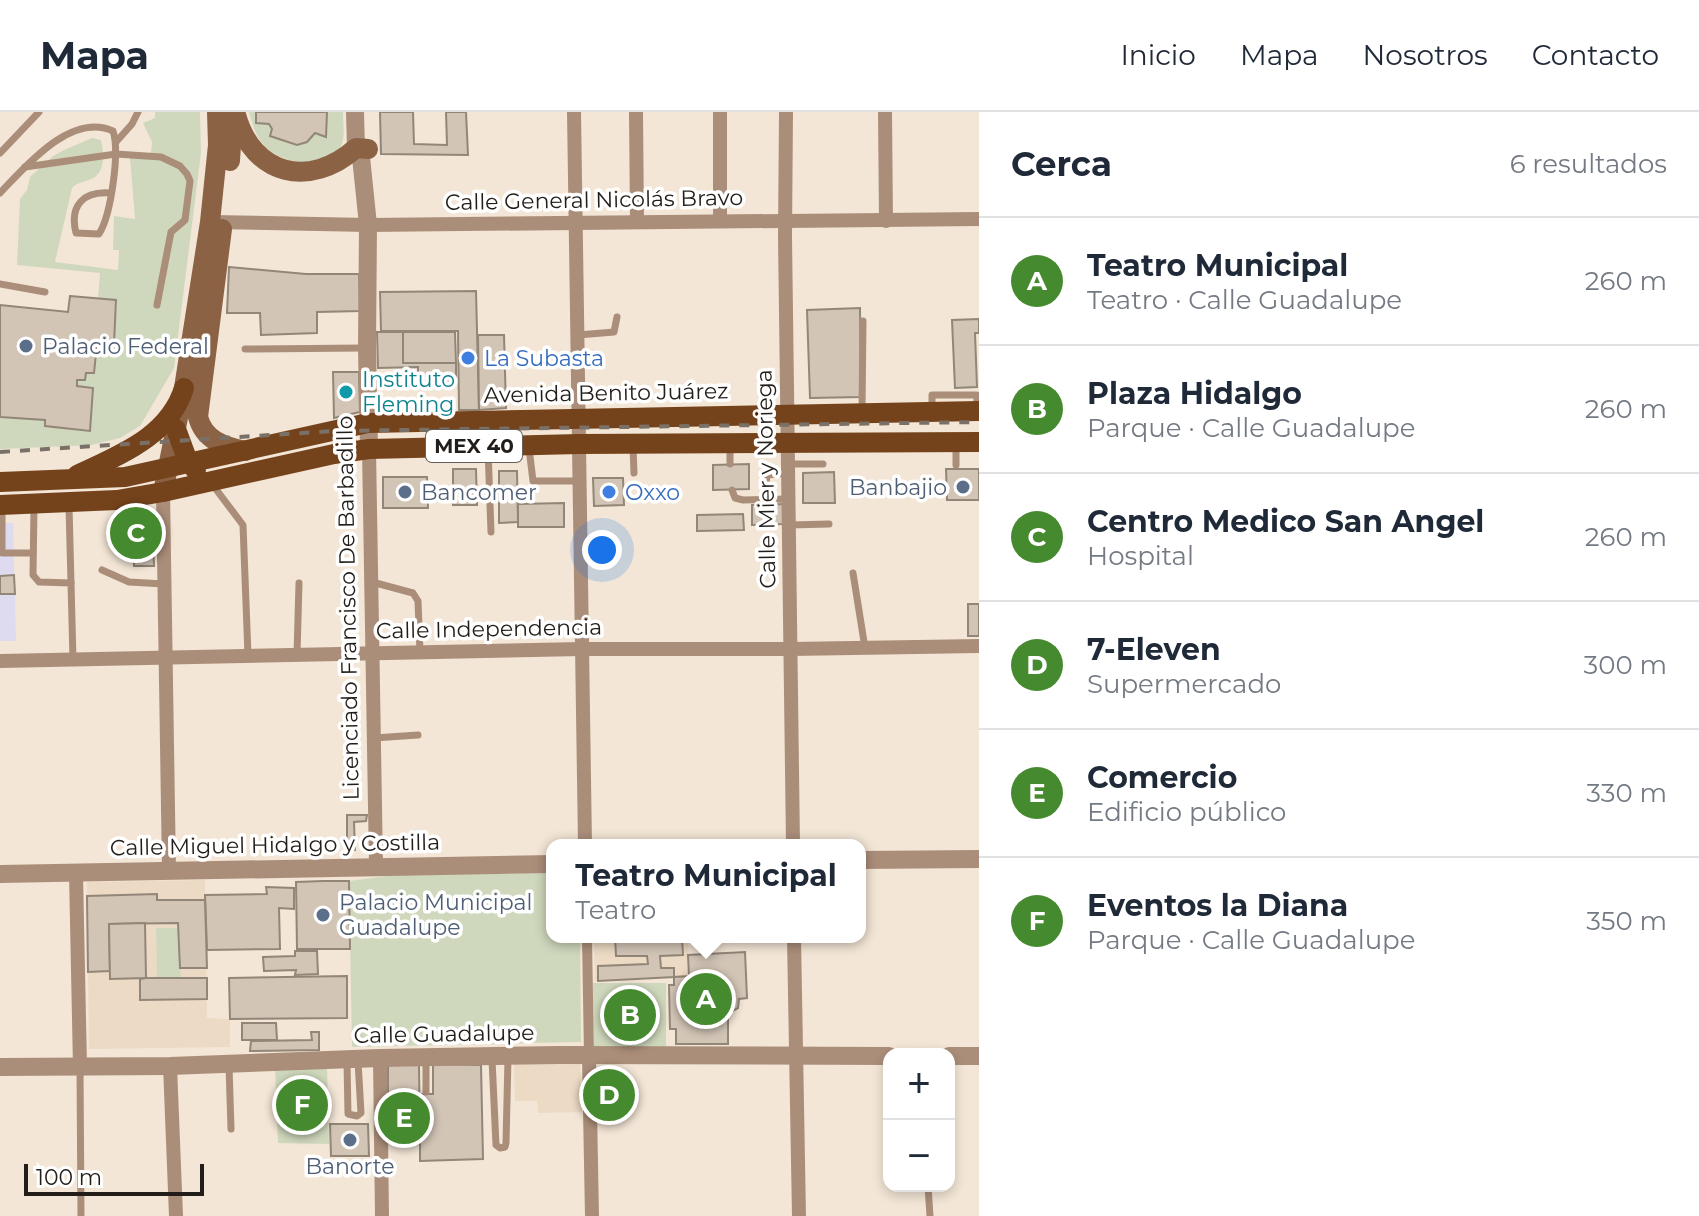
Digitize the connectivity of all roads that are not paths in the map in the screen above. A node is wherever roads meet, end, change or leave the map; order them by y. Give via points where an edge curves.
1 (39, 112) edge
2 (138, 112) edge
3 (217, 112) edge
4 (234, 112) edge
5 (355, 112) edge
6 (367, 112) edge
7 (574, 112) edge
8 (636, 112) edge
9 (720, 112) edge
10 (786, 112) edge
11 (885, 112) edge
12 (116, 142) junction
13 (362, 151) junction
14 (0, 153) edge
15 (116, 154) junction
16 (25, 167) junction
17 (0, 193) edge
18 (110, 193) junction
19 (979, 219) edge
20 (637, 221) junction
21 (720, 221) junction
22 (785, 221) junction
23 (886, 221) junction
24 (216, 222) junction
25 (576, 222) junction
26 (368, 225) junction
27 (0, 284) edge
28 (45, 292) dead end
29 (157, 305) dead end
30 (617, 317) dead end
31 (863, 321) dead end
32 (578, 335) junction
33 (367, 348) junction
34 (245, 349) dead end
35 (184, 388) junction
36 (978, 411) edge
37 (861, 413) junction
38 (788, 414) junction
39 (579, 417) junction
40 (368, 423) junction
41 (176, 429) junction
42 (956, 442) junction
43 (979, 442) edge
44 (579, 444) junction
45 (633, 444) junction
46 (488, 446) junction
47 (529, 446) junction
48 (369, 449) junction
49 (245, 451) junction
50 (789, 460) junction
51 (189, 463) junction
52 (823, 464) dead end
53 (956, 465) dead end
54 (167, 469) junction
55 (634, 473) dead end
56 (65, 480) junction
57 (210, 481) junction
58 (579, 481) junction
59 (0, 482) edge
60 (732, 490) dead end
61 (163, 492) junction
62 (764, 499) junction
63 (789, 499) junction
64 (69, 504) junction
65 (1, 505) edge
66 (34, 505) junction
67 (829, 524) dead end
68 (790, 525) junction
69 (491, 532) dead end
70 (33, 553) junction
71 (102, 570) dead end
72 (853, 573) dead end
73 (372, 582) junction
74 (71, 583) junction
75 (299, 583) dead end
76 (164, 584) junction
77 (979, 646) edge
78 (865, 648) junction
79 (582, 649) junction
80 (791, 649) junction
81 (373, 652) junction
82 (420, 652) junction
83 (297, 654) junction
84 (248, 655) junction
85 (166, 657) junction
86 (73, 660) junction
87 (0, 661) edge
88 (418, 735) dead end
89 (374, 738) junction
90 (585, 839) edge
91 (793, 839) edge
92 (979, 859) edge
93 (866, 860) edge
94 (546, 864) edge
95 (376, 866) junction
96 (169, 871) junction
97 (76, 873) junction
98 (0, 874) edge
99 (587, 943) edge
100 (794, 943) edge
101 (500, 1056) junction
102 (589, 1056) junction
103 (796, 1056) junction
104 (883, 1056) edge
105 (955, 1056) edge
106 (979, 1056) edge
107 (380, 1058) junction
108 (426, 1058) junction
109 (352, 1059) junction
110 (229, 1064) junction
111 (170, 1066) junction
112 (0, 1067) edge
113 (80, 1067) junction
114 (426, 1092) dead end
115 (231, 1129) dead end
116 (928, 1192) edge
117 (81, 1216) edge
118 (176, 1216) edge
119 (382, 1216) edge
120 (592, 1216) edge
121 (799, 1216) edge
122 (930, 1216) edge

1 - 14 lane
2 - 12 lane
3 - 24 main road
4 - 13 main road via 252,150 279,168 320,170
4 - 24 main road
5 - 13 street, Licenciado Francisco De Barbadillo
6 - 13 street, Licenciado Francisco De Barbadillo
7 - 25 street
8 - 20 street
9 - 21 street
10 - 22 street, Calle Mier y Noriega
11 - 23 street
12 - 15 lane
12 - 16 lane via 105,126 76,124
13 - 26 street, Licenciado Francisco De Barbadillo
15 - 16 lane
15 - 18 lane
15 - 29 lane via 161,157 180,166 190,181 185,220 171,232
16 - 17 lane
18 - 18 lane via 90,194 79,202 76,233 99,234
19 - 23 street, Calle General Nicolás Bravo
20 - 21 street, Calle General Nicolás Bravo
20 - 25 street, Calle General Nicolás Bravo
21 - 22 street, Calle General Nicolás Bravo
22 - 23 street, Calle General Nicolás Bravo
22 - 38 street, Calle Mier y Noriega
24 - 26 street, Calle General Nicolás Bravo
24 - 35 main road
24 - 49 main road via 198,417 211,438
25 - 26 street, Calle General Nicolás Bravo
25 - 32 street
26 - 33 street, Licenciado Francisco De Barbadillo
27 - 28 lane
30 - 32 lane via 614,332
31 - 37 lane
32 - 39 street
33 - 34 lane
33 - 40 street, Licenciado Francisco De Barbadillo
35 - 41 main road
35 - 56 main road via 172,413 150,437
36 - 37 main road, Avenida Benito Juárez / MEX 40
37 - 38 main road, Avenida Benito Juárez / MEX 40
38 - 39 main road, Avenida Benito Juárez / MEX 40
38 - 50 street, Calle Mier y Noriega
39 - 40 main road, Avenida Benito Juárez / MEX 40
39 - 44 street
40 - 48 street, Licenciado Francisco De Barbadillo
40 - 49 main road, Avenida Benito Juárez / MEX 40
41 - 51 main road
41 - 54 main road
42 - 43 main road, MEX 40
42 - 50 main road, MEX 40
42 - 53 lane
44 - 45 main road, MEX 40
44 - 47 main road, MEX 40
44 - 58 street
45 - 50 main road, MEX 40
45 - 55 lane
46 - 47 main road, MEX 40
46 - 48 main road, MEX 40
46 - 69 lane
47 - 58 lane via 533,481
48 - 57 main road, MEX 40
48 - 73 street, Licenciado Francisco De Barbadillo
49 - 51 main road, Avenida Benito Juárez / MEX 40
50 - 52 lane
50 - 62 lane via 767,475
50 - 63 street, Calle Mier y Noriega
51 - 54 main road, Avenida Benito Juárez / MEX 40
51 - 57 main road
54 - 56 main road, Avenida Benito Juárez / MEX 40
54 - 61 main road
56 - 59 main road, Avenida Benito Juárez / MEX 40
57 - 61 main road, MEX 40
57 - 84 lane via 243,525
58 - 79 street
60 - 62 lane via 735,498
61 - 64 main road, MEX 40
61 - 76 street
62 - 63 lane
63 - 68 street, Calle Mier y Noriega
64 - 66 main road, MEX 40
64 - 74 lane
65 - 66 main road, MEX 40
65 - 70 lane via 2,553
66 - 70 lane
67 - 68 lane
68 - 80 street, Calle Mier y Noriega
70 - 74 lane via 35,580
71 - 76 lane via 129,582
72 - 78 lane
73 - 81 street, Licenciado Francisco De Barbadillo
73 - 82 lane via 413,593 418,601
74 - 86 lane
75 - 83 lane
76 - 85 street
77 - 78 street, Calle Independencia
78 - 80 street, Calle Independencia
79 - 80 street, Calle Independencia
79 - 82 street, Calle Independencia
79 - 90 street
80 - 91 street, Calle Mier y Noriega
81 - 82 street, Calle Independencia
81 - 83 street, Calle Independencia
81 - 89 street, Licenciado Francisco De Barbadillo
83 - 84 street, Calle Independencia
84 - 85 street, Calle Independencia
85 - 86 street, Calle Independencia
85 - 96 street
86 - 87 street, Calle Independencia
88 - 89 lane
89 - 95 street, Licenciado Francisco De Barbadillo
92 - 93 street
94 - 95 street, Calle Miguel Hidalgo y Costilla
95 - 96 street, Calle Miguel Hidalgo y Costilla
96 - 97 street, Calle Miguel Hidalgo y Costilla
97 - 98 street, Calle Miguel Hidalgo y Costilla
97 - 113 street
99 - 102 street
100 - 103 street
101 - 101 lane via 506,1143 500,1148 496,1145
101 - 102 street, Calle Guadalupe
101 - 108 street, Calle Guadalupe
102 - 103 street, Calle Guadalupe
102 - 120 street
103 - 104 street, Calle Guadalupe
103 - 121 street
105 - 106 street
107 - 108 street, Calle Guadalupe
107 - 109 street, Calle Guadalupe
107 - 119 street
108 - 114 lane
109 - 109 lane via 348,1114 357,1116 361,1113
109 - 110 street, Calle Guadalupe
110 - 111 street, Calle Guadalupe
110 - 115 lane
111 - 113 street, Calle Guadalupe
111 - 118 street
112 - 113 street, Calle Guadalupe
113 - 117 lane
116 - 122 lane

